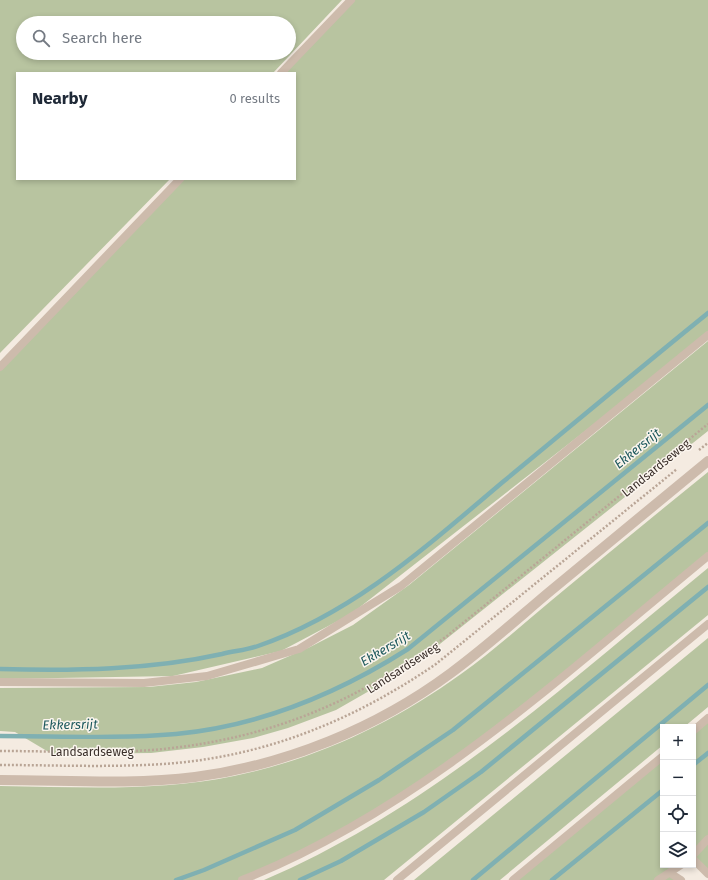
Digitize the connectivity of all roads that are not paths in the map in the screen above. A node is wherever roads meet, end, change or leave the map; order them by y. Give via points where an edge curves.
1 (351, 0) edge
2 (296, 57) edge
3 (293, 60) edge
4 (282, 72) edge
5 (179, 180) edge
6 (708, 335) edge
7 (0, 367) edge
8 (708, 462) edge
9 (708, 556) edge
10 (708, 624) edge
11 (0, 682) edge
12 (708, 718) edge
13 (696, 728) edge
14 (660, 758) edge
15 (0, 780) edge
16 (708, 839) edge
17 (696, 852) edge
18 (696, 862) edge
19 (677, 868) edge
20 (670, 873) junction
21 (708, 874) edge
22 (242, 880) edge
23 (397, 880) edge
24 (514, 880) edge
25 (658, 880) edge
26 (681, 880) edge

1 - 2 lane
3 - 4 lane
5 - 7 lane
6 - 11 lane via 401,586 299,649 207,676 144,683
8 - 15 street via 451,673 397,708 355,730 299,752 195,776 117,780
9 - 22 lane via 512,717 428,779 376,812 314,846
10 - 23 lane
12 - 13 lane
14 - 24 lane
16 - 17 lane
18 - 21 lane
19 - 20 lane
20 - 25 lane
20 - 26 lane

